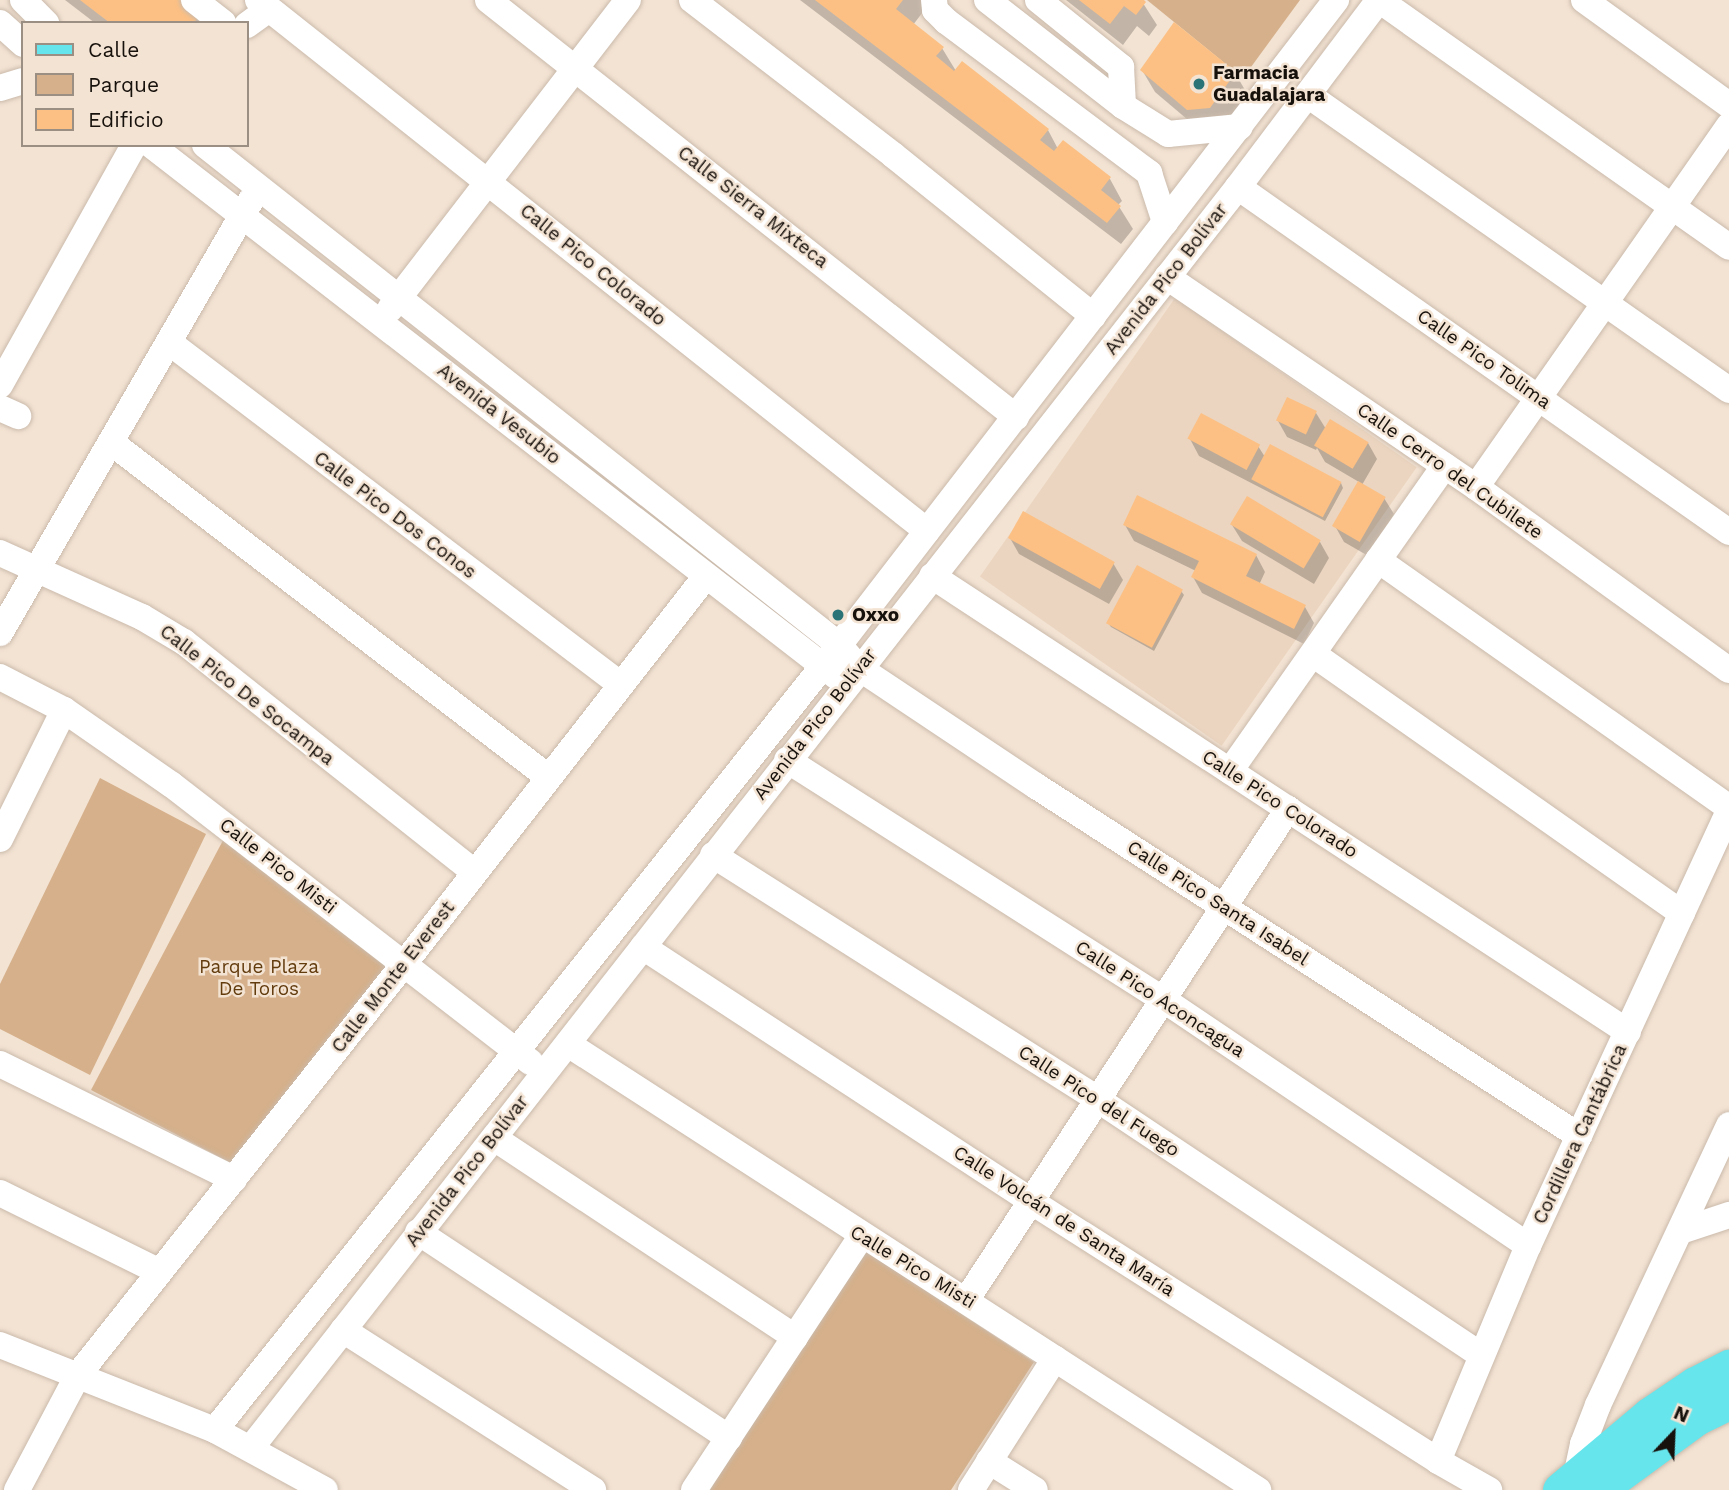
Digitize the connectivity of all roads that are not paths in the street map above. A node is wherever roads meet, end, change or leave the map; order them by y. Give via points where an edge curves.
1 (23, 0) edge
2 (194, 0) edge
3 (488, 0) edge
4 (628, 0) edge
5 (692, 0) edge
6 (934, 0) edge
7 (987, 0) edge
8 (1038, 0) edge
9 (1336, 0) edge
10 (1379, 0) edge
11 (1584, 0) edge
12 (263, 4) edge
13 (44, 21) edge
14 (220, 21) edge
15 (0, 23) edge
16 (248, 25) edge
17 (21, 42) edge
18 (575, 69) junction
19 (21, 82) edge
20 (0, 88) edge
21 (1308, 95) junction
22 (1729, 105) edge
23 (1123, 106) junction
24 (1240, 127) junction
25 (1729, 127) edge
26 (1168, 134) junction
27 (133, 147) edge
28 (154, 147) edge
29 (208, 147) edge
30 (1149, 173) junction
31 (489, 182) junction
32 (259, 186) junction
33 (1238, 187) junction
34 (1673, 206) junction
35 (243, 215) junction
36 (1165, 222) junction
37 (1729, 247) edge
38 (1167, 277) junction
39 (400, 296) junction
40 (1606, 303) junction
41 (1093, 316) junction
42 (381, 321) junction
43 (170, 343) junction
44 (0, 385) edge
45 (1729, 390) edge
46 (1540, 398) junction
47 (1016, 417) junction
48 (112, 443) junction
49 (1444, 466) junction
50 (1476, 487) junction
51 (927, 531) junction
52 (1729, 532) edge
53 (0, 553) edge
54 (1378, 560) junction
55 (37, 569) junction
56 (932, 576) junction
57 (705, 577) junction
58 (0, 633) edge
59 (839, 645) junction
60 (1313, 654) junction
61 (822, 666) junction
62 (1729, 670) edge
63 (853, 676) junction
64 (0, 677) edge
65 (621, 685) junction
66 (64, 710) junction
67 (787, 760) junction
68 (1230, 771) junction
69 (548, 777) junction
70 (1287, 809) junction
71 (1729, 809) edge
72 (6, 811) edge
73 (0, 839) edge
74 (713, 855) junction
75 (1718, 865) edge
76 (474, 872) junction
77 (1223, 905) junction
78 (1682, 913) junction
79 (643, 947) junction
80 (404, 964) junction
81 (1161, 998) junction
82 (1628, 1032) junction
83 (568, 1044) junction
84 (516, 1051) junction
85 (0, 1064) edge
86 (544, 1073) junction
87 (1097, 1099) junction
88 (1729, 1125) edge
89 (1579, 1136) junction
90 (494, 1139) junction
91 (234, 1179) junction
92 (0, 1193) edge
93 (1032, 1202) junction
94 (1729, 1215) edge
95 (1681, 1231) junction
96 (418, 1233) junction
97 (861, 1237) junction
98 (1528, 1246) junction
99 (158, 1271) junction
100 (967, 1299) junction
101 (343, 1330) junction
102 (795, 1337) junction
103 (0, 1345) edge
104 (1480, 1354) junction
105 (1055, 1358) junction
106 (1729, 1367) edge
107 (78, 1375) junction
108 (1729, 1402) edge
109 (215, 1430) junction
110 (729, 1438) junction
111 (251, 1448) junction
112 (989, 1461) junction
113 (1438, 1461) junction
114 (1578, 1486) edge
115 (17, 1490) edge
116 (325, 1490) edge
117 (593, 1490) edge
118 (694, 1490) edge
119 (971, 1490) edge
120 (1035, 1490) edge
121 (1258, 1490) edge
122 (1489, 1490) edge

1 - 13 street
2 - 14 street
3 - 18 street, Calle Sierra Mixteca
4 - 18 street
5 - 41 street
6 - 30 street via 935,10 946,21
7 - 23 street
8 - 23 street via 1121,67
9 - 24 street, Avenida Pico Bolívar
10 - 21 street, Avenida Pico Bolívar
10 - 34 street
11 - 22 street
12 - 16 street
12 - 31 street, Calle Pico Colorado
15 - 17 street
18 - 31 street
18 - 47 street, Calle Sierra Mixteca
19 - 20 street
21 - 33 street, Avenida Pico Bolívar
21 - 40 street
23 - 26 street
24 - 26 street
24 - 36 street, Avenida Pico Bolívar
25 - 34 street
26 - 30 street
27 - 44 street
28 - 35 street, Avenida Vesubio
29 - 32 street, Avenida Vesubio
30 - 36 street
31 - 39 street
31 - 51 street, Calle Pico Colorado
32 - 35 street
32 - 39 street, Avenida Vesubio
33 - 38 street, Avenida Pico Bolívar
33 - 46 street, Calle Pico Tolima
34 - 37 street
34 - 40 street
35 - 42 street, Avenida Vesubio
35 - 43 street
36 - 41 street, Avenida Pico Bolívar
38 - 49 street, Calle Cerro del Cubilete
38 - 56 street, Avenida Pico Bolívar
39 - 42 street
39 - 59 street, Avenida Vesubio
40 - 45 street
40 - 46 street
41 - 47 street, Avenida Pico Bolívar
42 - 57 street, Avenida Vesubio
43 - 48 street
43 - 65 street, Calle Pico Dos Conos
46 - 50 street
46 - 52 street, Calle Pico Tolima
47 - 51 street, Avenida Pico Bolívar
48 - 55 street
48 - 69 street
49 - 50 street, Calle Cerro del Cubilete
49 - 54 street
50 - 62 street, Calle Cerro del Cubilete
51 - 59 street, Avenida Pico Bolívar
53 - 55 street, Calle Pico De Socampa
54 - 60 street
54 - 71 street
55 - 58 street
55 - 76 street, Calle Pico De Socampa via 142,617 184,642
56 - 63 street, Avenida Pico Bolívar
56 - 68 street, Calle Pico Colorado
57 - 61 street, Avenida Vesubio
57 - 65 street, Calle Monte Everest
59 - 61 street, Avenida Pico Bolívar
59 - 63 street, Avenida Vesubio
60 - 68 street
60 - 78 street
61 - 63 street, Avenida Vesubio
61 - 84 street, Avenida Pico Bolívar
63 - 67 street, Avenida Pico Bolívar
63 - 77 street, Calle Pico Santa Isabel
64 - 66 street, Calle Pico Misti
65 - 69 street, Calle Monte Everest
66 - 72 street
66 - 80 street, Calle Pico Misti via 172,785
67 - 74 street, Avenida Pico Bolívar
67 - 81 street, Calle Pico Aconcagua
68 - 70 street, Calle Pico Colorado
69 - 76 street, Calle Monte Everest
70 - 77 street
70 - 82 street, Calle Pico Colorado
71 - 75 street, Cordillera Cantábrica
72 - 73 street
74 - 79 street, Avenida Pico Bolívar
74 - 87 street, Calle Pico del Fuego
75 - 78 street, Cordillera Cantábrica
76 - 80 street, Calle Monte Everest
77 - 81 street
77 - 89 street, Calle Pico Santa Isabel
78 - 82 street, Cordillera Cantábrica
79 - 83 street, Avenida Pico Bolívar
79 - 93 street, Calle Volcán de Santa María
80 - 84 street, Calle Pico Misti
80 - 91 street, Calle Monte Everest
81 - 87 street
81 - 98 street, Calle Pico Aconcagua
82 - 89 street, Cordillera Cantábrica
83 - 86 street, Avenida Pico Bolívar
83 - 97 street, Calle Pico Misti
84 - 86 street, Calle Pico Misti
84 - 109 street, Avenida Pico Bolívar
85 - 91 street
86 - 90 street, Avenida Pico Bolívar
87 - 93 street
87 - 104 street, Calle Pico del Fuego
88 - 95 street
89 - 98 street, Cordillera Cantábrica
90 - 96 street, Avenida Pico Bolívar
90 - 102 street
91 - 99 street, Calle Monte Everest
92 - 99 street
93 - 100 street
93 - 113 street, Calle Volcán de Santa María
94 - 95 street
95 - 114 street via 1598,1405 1579,1457
96 - 101 street, Avenida Pico Bolívar
96 - 110 street
97 - 100 street, Calle Pico Misti
97 - 102 street
98 - 104 street, Cordillera Cantábrica
99 - 107 street, Calle Monte Everest
100 - 105 street, Calle Pico Misti
101 - 111 street, Avenida Pico Bolívar
101 - 117 street
102 - 110 street
103 - 107 street
104 - 113 street, Cordillera Cantábrica
105 - 112 street
105 - 121 street, Calle Pico Misti
106 - 114 main road via 1649,1415
107 - 109 street
107 - 115 street, Calle Monte Everest
108 - 114 main road
109 - 111 street
110 - 118 street
111 - 116 street
112 - 119 street
112 - 120 street
113 - 122 street, Calle Volcán de Santa María

